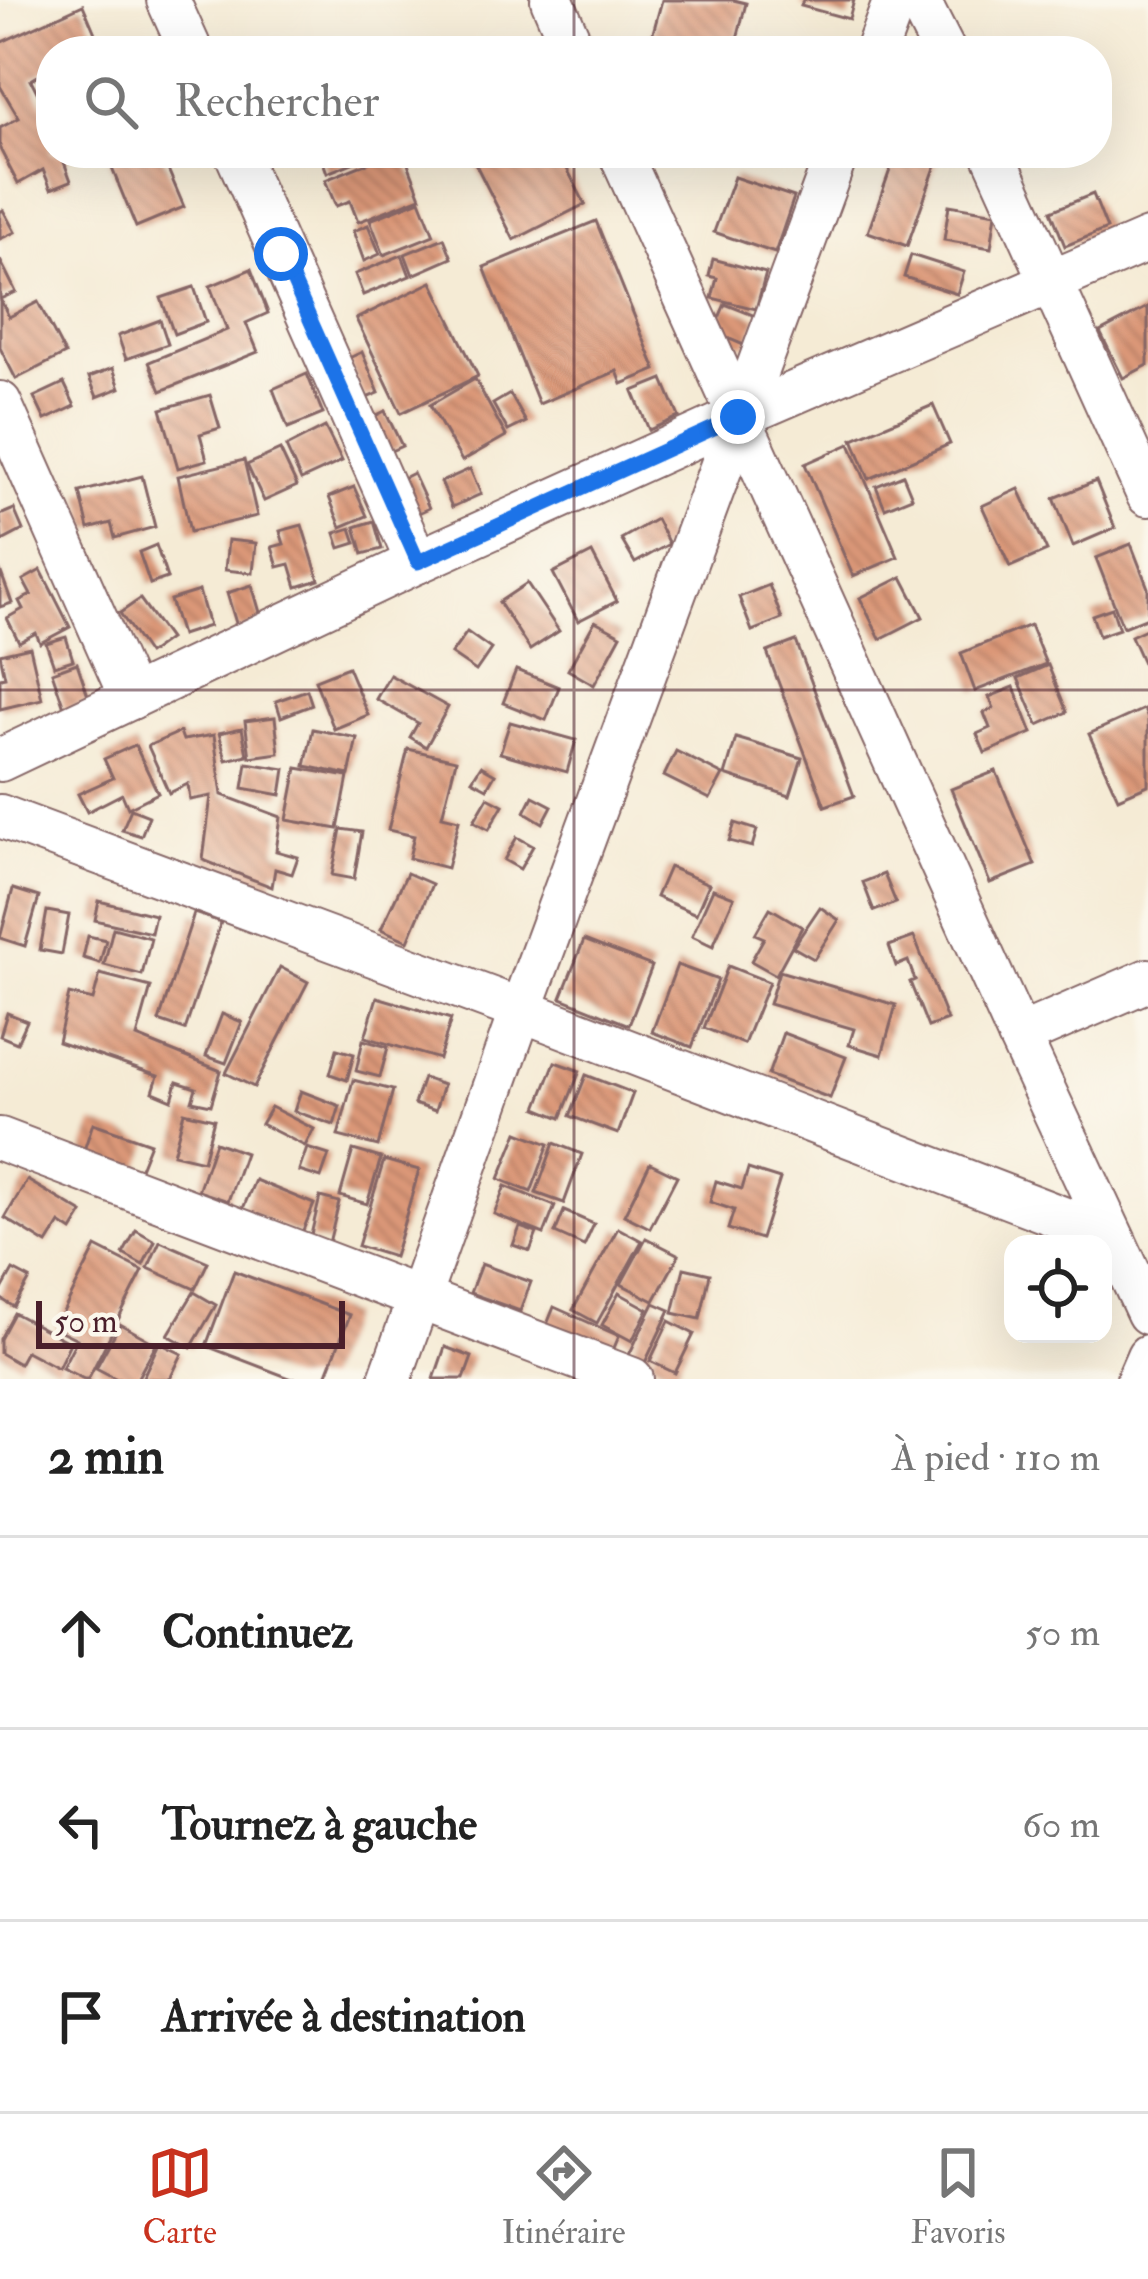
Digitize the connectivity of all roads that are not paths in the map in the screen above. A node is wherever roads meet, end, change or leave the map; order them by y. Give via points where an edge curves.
1 (168, 0) edge
2 (552, 0) edge
3 (895, 0) edge
4 (918, 0) edge
5 (184, 36) edge
6 (568, 36) edge
7 (882, 36) edge
8 (936, 36) edge
9 (243, 168) edge
10 (627, 168) edge
11 (831, 168) edge
12 (1000, 168) edge
13 (1148, 240) edge
14 (1054, 283) junction
15 (0, 403) edge
16 (738, 417) junction
17 (1148, 495) edge
18 (418, 562) junction
19 (131, 698) junction
20 (0, 760) edge
21 (0, 816) edge
22 (1148, 980) edge
23 (521, 1010) junction
24 (1019, 1036) junction
25 (0, 1139) edge
26 (1107, 1235) edge
27 (1111, 1235) edge
28 (1112, 1237) edge
29 (420, 1298) junction
30 (1148, 1313) edge
31 (1148, 1356) edge
32 (390, 1379) edge
33 (632, 1379) edge
34 (1138, 1379) edge

1 - 5 street
2 - 6 street
3 - 7 street
4 - 8 street
9 - 18 street
10 - 16 street
11 - 16 street
12 - 14 street
13 - 14 street
14 - 16 street
14 - 17 street
15 - 19 street
16 - 18 street
16 - 23 street
16 - 24 street
18 - 19 street
19 - 20 street
21 - 23 street
22 - 24 street
23 - 26 street
23 - 29 street
24 - 27 street
25 - 29 street
28 - 30 street
29 - 32 street
29 - 33 street
31 - 34 street

